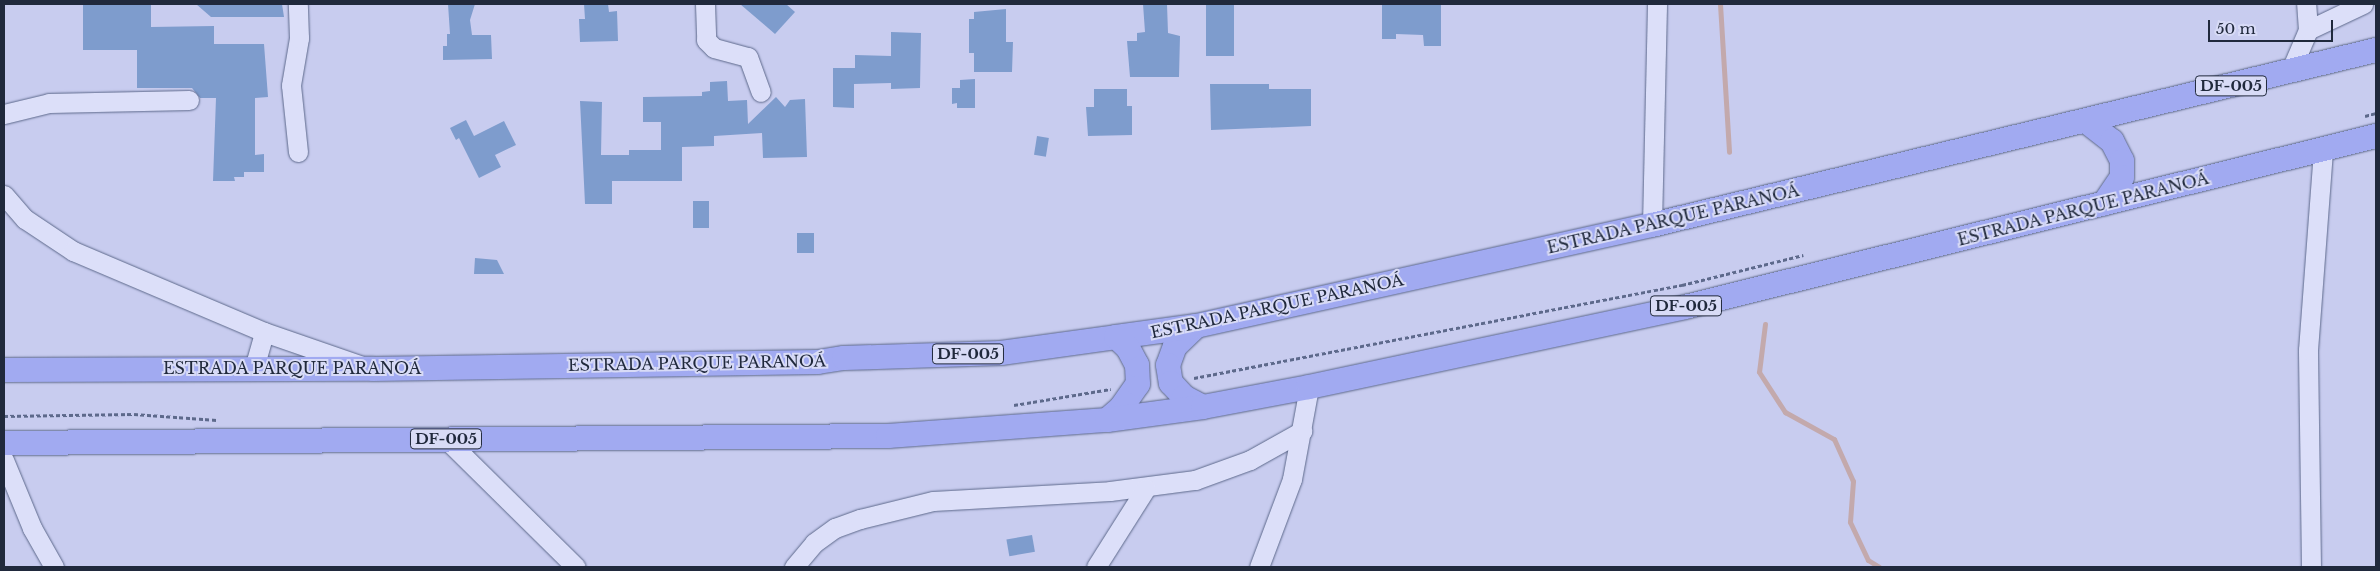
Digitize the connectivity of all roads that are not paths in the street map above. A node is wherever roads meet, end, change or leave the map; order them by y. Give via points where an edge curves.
1 (298, 4) edge
2 (705, 4) edge
3 (1657, 4) edge
4 (2306, 4) edge
5 (2363, 4) edge
6 (2308, 30) junction
7 (2376, 50) edge
8 (2290, 72) junction
9 (761, 92) dead end
10 (189, 100) dead end
11 (4, 114) edge
12 (2086, 121) junction
13 (2376, 136) edge
14 (2323, 150) junction
15 (298, 152) dead end
16 (4, 195) edge
17 (2104, 204) junction
18 (1652, 226) junction
19 (1196, 326) junction
20 (264, 332) junction
21 (1116, 337) junction
22 (254, 368) junction
23 (373, 369) junction
24 (4, 370) edge
25 (1309, 387) junction
26 (1203, 407) junction
27 (1107, 420) junction
28 (1302, 432) junction
29 (446, 439) junction
30 (4, 443) edge
31 (4, 460) edge
32 (1146, 488) junction
33 (54, 567) edge
34 (576, 567) edge
35 (794, 567) edge
36 (1096, 567) edge
37 (1259, 567) edge
38 (2311, 567) edge

1 - 15 street via 299,38 291,85
2 - 9 street via 706,40 714,48 748,57
3 - 18 street
4 - 6 street
5 - 6 street
6 - 8 street
7 - 8 main road, ESTRADA PARQUE PARANOÁ / DF-005
8 - 12 main road, ESTRADA PARQUE PARANOÁ / DF-005
10 - 11 street via 49,103
12 - 17 main road via 2112,141 2122,161 2122,177
12 - 18 main road, ESTRADA PARQUE PARANOÁ / DF-005
13 - 14 main road, ESTRADA PARQUE PARANOÁ / DF-005
14 - 17 main road, ESTRADA PARQUE PARANOÁ / DF-005
14 - 38 street via 2308,350
16 - 20 street via 25,219 73,251
17 - 25 main road, ESTRADA PARQUE PARANOÁ / DF-005 via 1685,306
18 - 19 main road, ESTRADA PARQUE PARANOÁ / DF-005
19 - 21 main road, ESTRADA PARQUE PARANOÁ / DF-005
19 - 26 main road via 1175,346 1168,365 1171,383 1184,397
20 - 22 street
20 - 23 street
21 - 23 main road, ESTRADA PARQUE PARANOÁ / DF-005 via 1001,353 844,358 818,362
21 - 27 main road via 1128,348 1136,365 1138,384 1121,408
22 - 23 main road, ESTRADA PARQUE PARANOÁ / DF-005
22 - 24 main road, ESTRADA PARQUE PARANOÁ / DF-005
25 - 26 main road, ESTRADA PARQUE PARANOÁ / DF-005
25 - 28 street
26 - 27 main road, ESTRADA PARQUE PARANOÁ / DF-005
27 - 29 main road, ESTRADA PARQUE PARANOÁ / DF-005 via 972,432 879,436
28 - 32 street via 1222,472
28 - 37 street via 1292,479
29 - 30 main road, ESTRADA PARQUE PARANOÁ / DF-005
29 - 34 street
31 - 33 street via 32,528
32 - 35 street via 933,501 860,518 835,528 814,543
32 - 36 street

